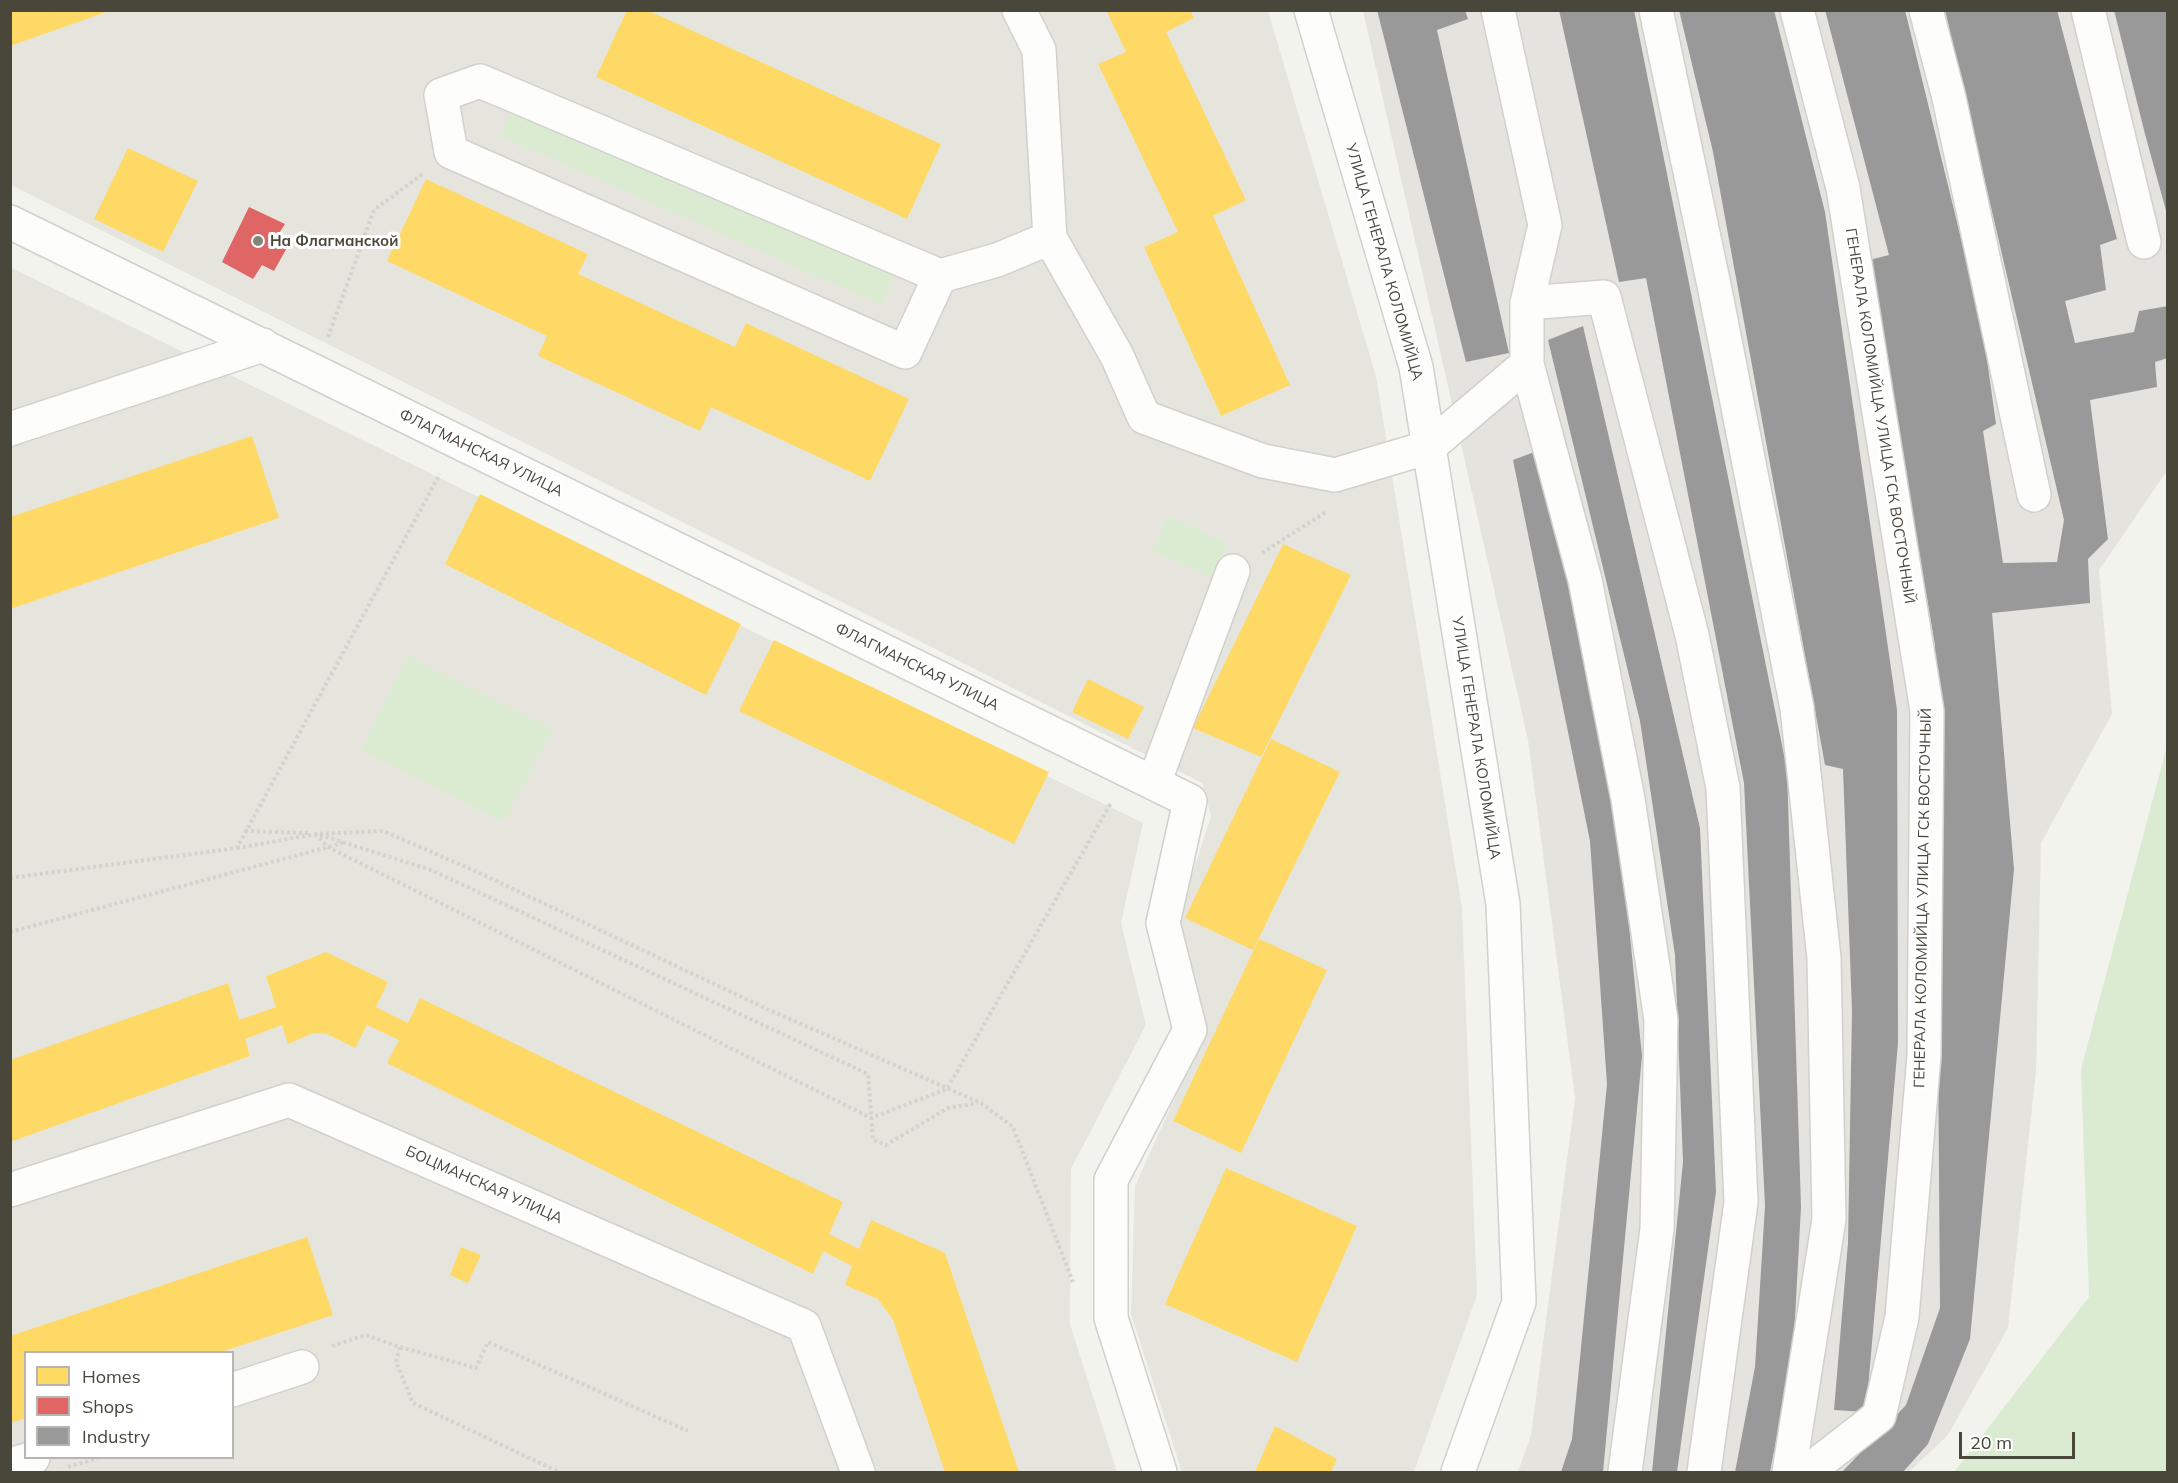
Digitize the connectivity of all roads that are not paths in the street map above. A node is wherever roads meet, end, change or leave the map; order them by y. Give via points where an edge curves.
1 (1019, 10) edge
2 (1311, 10) edge
3 (1498, 10) edge
4 (1656, 10) edge
5 (1797, 10) edge
6 (1926, 10) edge
7 (2088, 10) edge
8 (10, 222) edge
9 (1050, 237) junction
10 (2144, 242) dead end
11 (940, 276) junction
12 (1527, 303) junction
13 (263, 345) junction
14 (1527, 364) junction
15 (10, 429) edge
16 (1429, 447) junction
17 (2034, 495) dead end
18 (1233, 571) dead end
19 (1142, 777) junction
20 (10, 1191) edge
21 (302, 1367) road end
22 (234, 1389) edge
23 (30, 1459) edge
24 (10, 1465) edge
25 (858, 1473) edge
26 (1160, 1473) edge
27 (1458, 1473) edge
28 (1626, 1473) edge
29 (1704, 1473) edge
30 (1789, 1473) edge
31 (1807, 1473) edge

1 - 9 street via 1039,50
2 - 16 street, УЛИЦА ГЕНЕРАЛА КОЛОМИЙЦА via 1416,367
3 - 12 street via 1545,225
4 - 30 street via 1797,708 1824,958 1829,1219
5 - 31 street, ГЕНЕРАЛА КОЛОМИЙЦА УЛИЦА ГСК ВОСТОЧНЫЙ via 1843,188 1927,711 1924,1056 1902,1317 1879,1416
6 - 17 street via 1949,98
7 - 10 street
8 - 13 street, ФЛАГМАНСКАЯ УЛИЦА
9 - 11 street via 997,260
9 - 16 street via 1117,356 1144,417 1263,461 1335,475
11 - 11 street via 480,81 441,95 451,152 905,352
12 - 14 street
12 - 29 street via 1604,297 1692,635 1723,788 1741,1202
13 - 15 street
13 - 19 street, ФЛАГМАНСКАЯ УЛИЦА
14 - 16 street
14 - 28 street via 1585,580 1628,799 1661,1020 1657,1229
16 - 27 street, УЛИЦА ГЕНЕРАЛА КОЛОМИЙЦА via 1503,904 1519,1302
18 - 19 street
19 - 26 street, ФЛАГМАНСКАЯ УЛИЦА via 1190,801 1163,923 1190,1030 1111,1180 1111,1318
20 - 25 street, БОЦМАНСКАЯ УЛИЦА via 289,1100 804,1326
21 - 22 street
23 - 24 street

